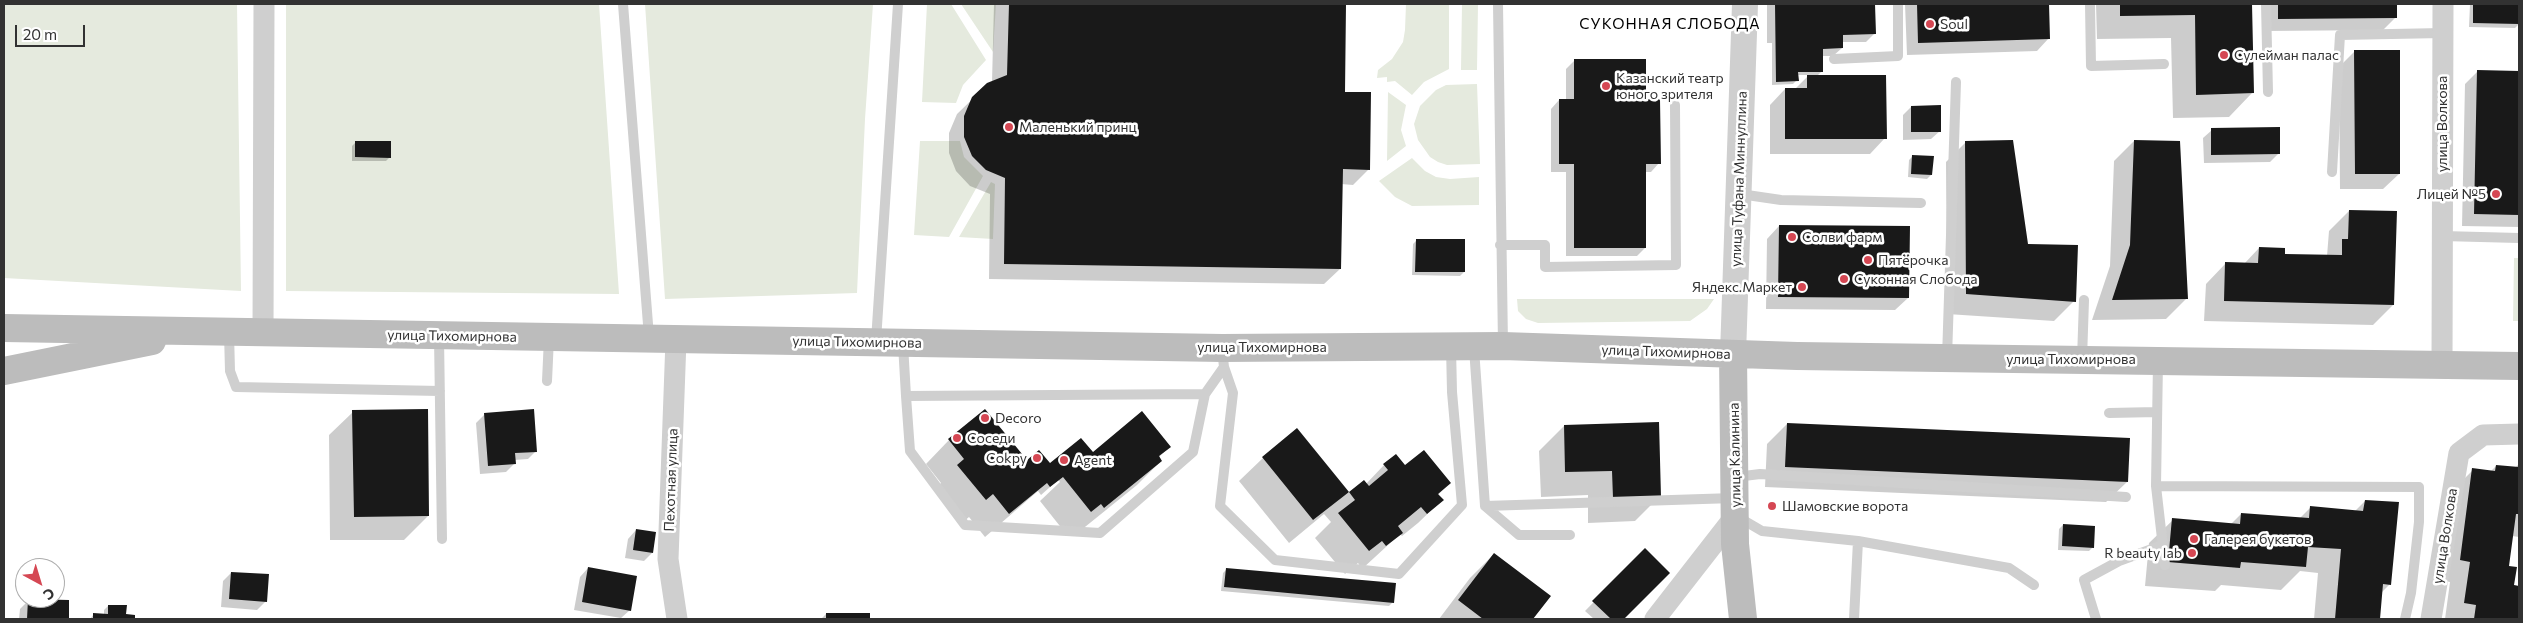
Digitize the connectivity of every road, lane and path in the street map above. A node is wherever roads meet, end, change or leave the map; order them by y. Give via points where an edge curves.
1 (264, 4) edge
2 (623, 4) edge
3 (898, 4) edge
4 (1498, 4) edge
5 (1745, 4) edge
6 (1898, 4) edge
7 (2090, 4) edge
8 (2266, 4) edge
9 (2443, 4) edge
10 (2443, 33) junction
11 (1834, 59) dead end
12 (2164, 64) dead end
13 (1956, 82) dead end
14 (2268, 92) dead end
15 (1674, 105) dead end
16 (2332, 172) dead end
17 (1738, 194) junction
18 (1921, 203) dead end
19 (2442, 236) junction
20 (2519, 238) edge
21 (1500, 245) junction
22 (2084, 300) dead end
23 (4, 328) edge
24 (198, 331) junction
25 (229, 332) junction
26 (263, 332) junction
27 (439, 336) junction
28 (549, 338) junction
29 (663, 339) junction
30 (876, 342) junction
31 (903, 343) junction
32 (1463, 346) junction
33 (1503, 346) junction
34 (1733, 354) junction
35 (1223, 358) junction
36 (1947, 358) junction
37 (2082, 359) junction
38 (2158, 359) junction
39 (2442, 364) junction
40 (2519, 366) edge
41 (4, 371) edge
42 (547, 381) dead end
43 (440, 390) junction
44 (1206, 394) junction
45 (906, 396) junction
46 (2157, 412) junction
47 (2109, 413) dead end
48 (2519, 434) edge
49 (2156, 486) junction
50 (2126, 496) dead end
51 (1735, 497) junction
52 (1485, 506) junction
53 (1570, 536) dead end
54 (442, 539) dead end
55 (1858, 540) junction
56 (2163, 545) junction
57 (2165, 566) dead end
58 (2034, 585) dead end
59 (677, 619) edge
60 (1655, 619) edge
61 (1743, 619) edge
62 (1854, 619) edge
63 (2096, 619) edge
64 (2405, 619) edge
65 (2431, 619) edge

1 - 26 street
2 - 29 lane
3 - 30 lane
4 - 21 lane
5 - 17 street, улица Туфана Миннуллина
6 - 11 lane via 1898,56
7 - 12 lane via 2091,66
8 - 14 lane
9 - 10 street, улица Волкова
10 - 16 lane via 2340,35
10 - 19 street, улица Волкова
13 - 36 lane
15 - 21 lane via 1676,265 1545,267 1545,245
17 - 18 lane via 1781,200
17 - 34 street, улица Туфана Миннуллина
19 - 20 lane
19 - 39 street, улица Волкова
21 - 33 lane
22 - 37 lane
23 - 24 main road, улица Тихомирнова
24 - 25 main road, улица Тихомирнова
24 - 41 main road
25 - 26 main road, улица Тихомирнова
25 - 43 lane via 230,371 236,387
26 - 27 main road, улица Тихомирнова
27 - 28 main road, улица Тихомирнова
27 - 43 lane
28 - 29 main road, улица Тихомирнова
28 - 42 lane
29 - 30 main road, улица Тихомирнова
29 - 59 street, Пехотная улица via 668,559
30 - 31 main road, улица Тихомирнова
31 - 35 main road, улица Тихомирнова
31 - 45 lane
32 - 33 main road, улица Тихомирнова
32 - 35 main road, улица Тихомирнова
32 - 35 lane via 1452,392 1462,505 1399,574 1275,560 1220,506 1233,393
32 - 52 lane
33 - 34 main road, улица Тихомирнова
34 - 36 main road, улица Тихомирнова
34 - 51 main road, улица Калинина
35 - 44 lane
36 - 37 main road, улица Тихомирнова
37 - 38 main road, улица Тихомирнова
38 - 39 main road, улица Тихомирнова
38 - 46 lane
39 - 40 main road, улица Тихомирнова
43 - 54 lane
44 - 45 lane
44 - 45 lane via 1193,452 1100,533 965,525 910,452
46 - 47 lane
46 - 49 lane
48 - 65 street, улица Волкова via 2483,435 2459,453
49 - 56 lane
49 - 64 lane via 2419,488 2420,522
50 - 51 lane via 1760,474
51 - 52 lane
51 - 55 lane via 1762,531
51 - 60 street, улица Калинина
51 - 61 main road
52 - 53 lane via 1519,535
55 - 58 lane via 2009,568
55 - 62 lane
56 - 57 lane
56 - 63 lane via 2119,561 2084,580

